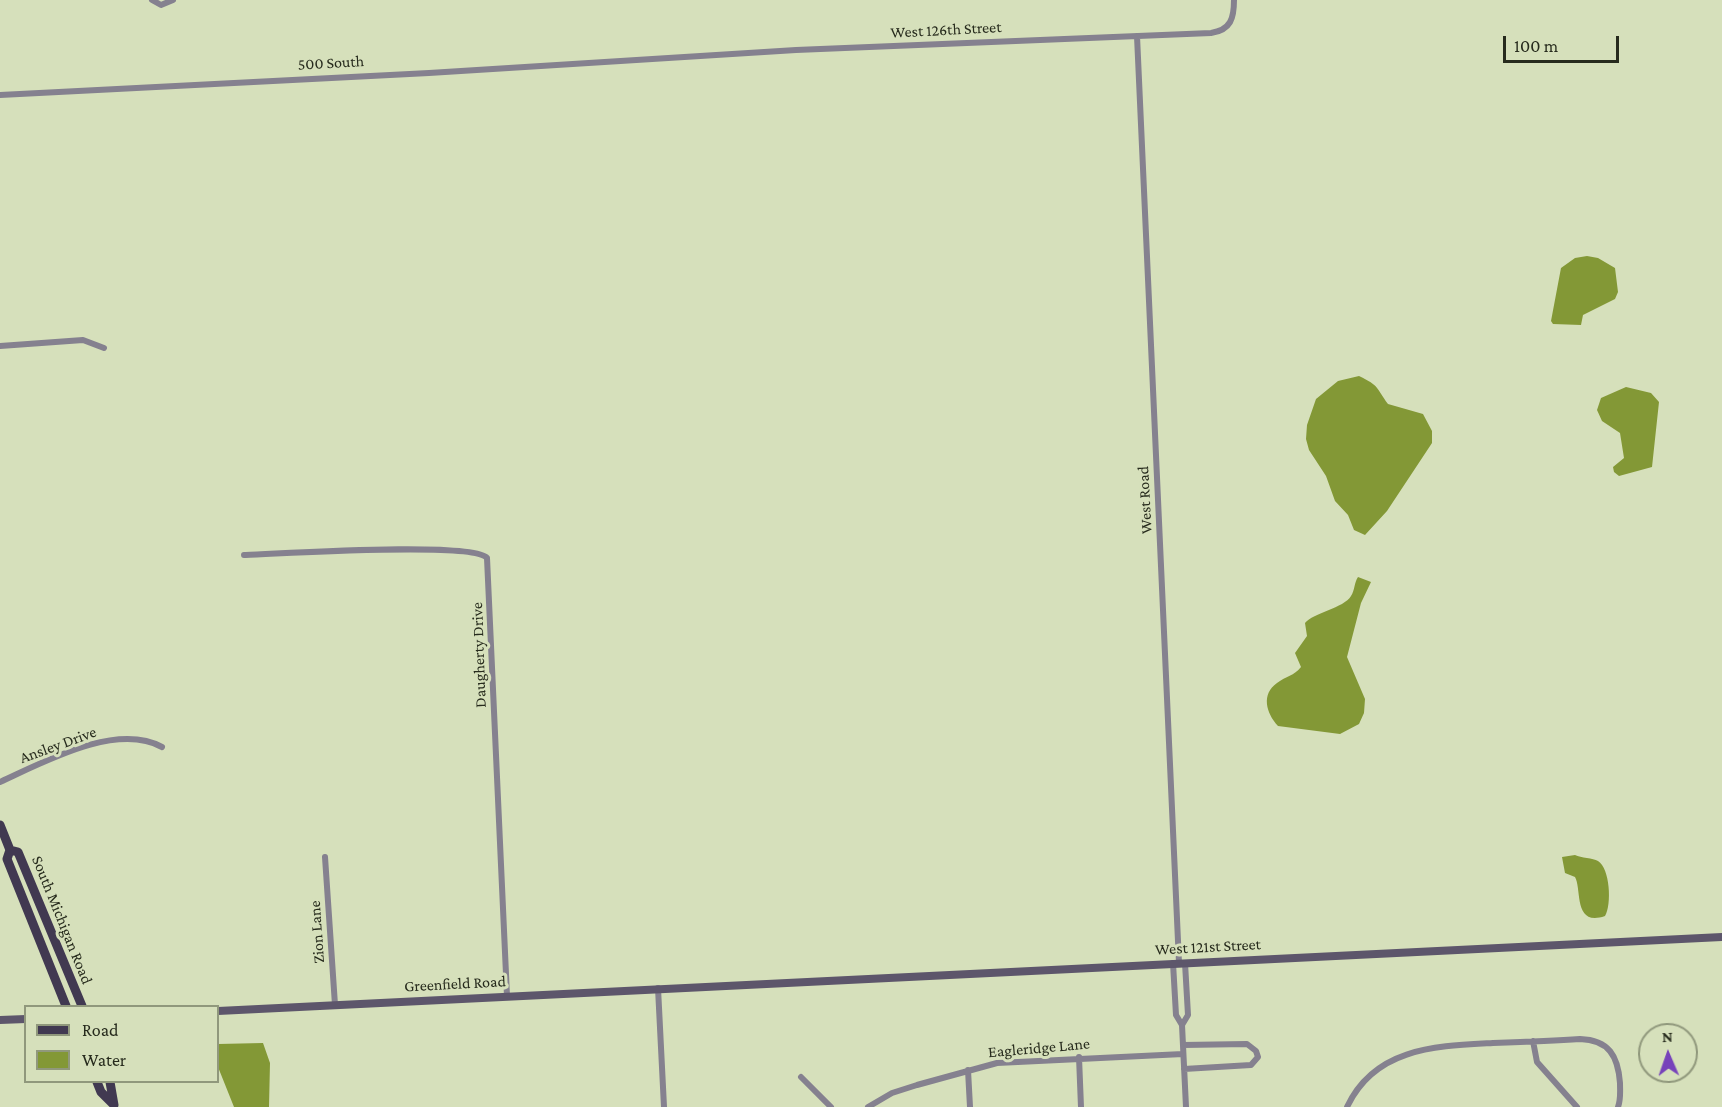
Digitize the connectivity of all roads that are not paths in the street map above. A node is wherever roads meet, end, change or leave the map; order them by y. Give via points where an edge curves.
1 (152, 0) edge
2 (173, 0) edge
3 (1234, 0) edge
4 (1137, 36) junction
5 (664, 59) joint
6 (0, 94) edge
7 (0, 346) edge
8 (104, 348) dead end
9 (244, 555) dead end
10 (162, 747) dead end
11 (0, 782) edge
12 (0, 825) edge
13 (10, 850) junction
14 (325, 857) dead end
15 (1722, 937) edge
16 (1179, 963) junction
17 (695, 986) joint
18 (658, 988) junction
19 (507, 996) junction
20 (66, 1005) edge
21 (82, 1005) edge
22 (335, 1005) junction
23 (219, 1011) edge
24 (24, 1019) edge
25 (0, 1020) edge
26 (1182, 1024) junction
27 (1533, 1041) junction
28 (1183, 1046) junction
29 (1183, 1054) junction
30 (1079, 1057) junction
31 (1184, 1069) junction
32 (968, 1070) junction
33 (801, 1077) dead end
34 (97, 1083) edge
35 (110, 1083) edge
36 (114, 1106) edge
37 (663, 1107) edge
38 (831, 1107) edge
39 (868, 1107) edge
40 (970, 1107) edge
41 (1081, 1107) edge
42 (1186, 1107) edge
43 (1347, 1107) edge
44 (1577, 1107) edge
45 (1618, 1107) edge

1 - 2 street via 161,5
3 - 4 street, West 126th Street via 1233,17 1221,32
4 - 5 street, West 126th Street
4 - 16 street, West Road
5 - 6 street, 500 South
7 - 8 street via 84,340
9 - 19 street, Daugherty Drive via 392,549 474,552 487,558
10 - 11 street, Ansley Drive via 144,740 105,742 72,751
12 - 13 main road, South Michigan Road
13 - 20 main road, South Michigan Road via 7,859
13 - 21 main road, South Michigan Road via 18,852
14 - 22 street, Zion Lane
15 - 16 street, West 121st Street
16 - 17 street, West 121st Street
16 - 26 street, West Road via 1176,1015
16 - 26 street, West Road via 1188,1015
17 - 18 street, Greenfield Road
18 - 19 street, Greenfield Road
18 - 37 street
19 - 22 street, Greenfield Road
22 - 23 street, Greenfield Road
24 - 25 street
26 - 28 street, West Road
27 - 43 street via 1414,1050 1380,1069
27 - 44 street via 1537,1062
27 - 45 street via 1580,1039 1603,1043 1617,1059
28 - 29 street, West Road
28 - 31 street via 1247,1044 1257,1057 1251,1065
29 - 30 street, Eagleridge Lane
29 - 31 street, West Road
30 - 32 street, Eagleridge Lane
30 - 41 street
31 - 42 street, West Road
32 - 39 street, Eagleridge Lane via 892,1093
32 - 40 street
33 - 38 street
34 - 36 main road
35 - 36 main road

